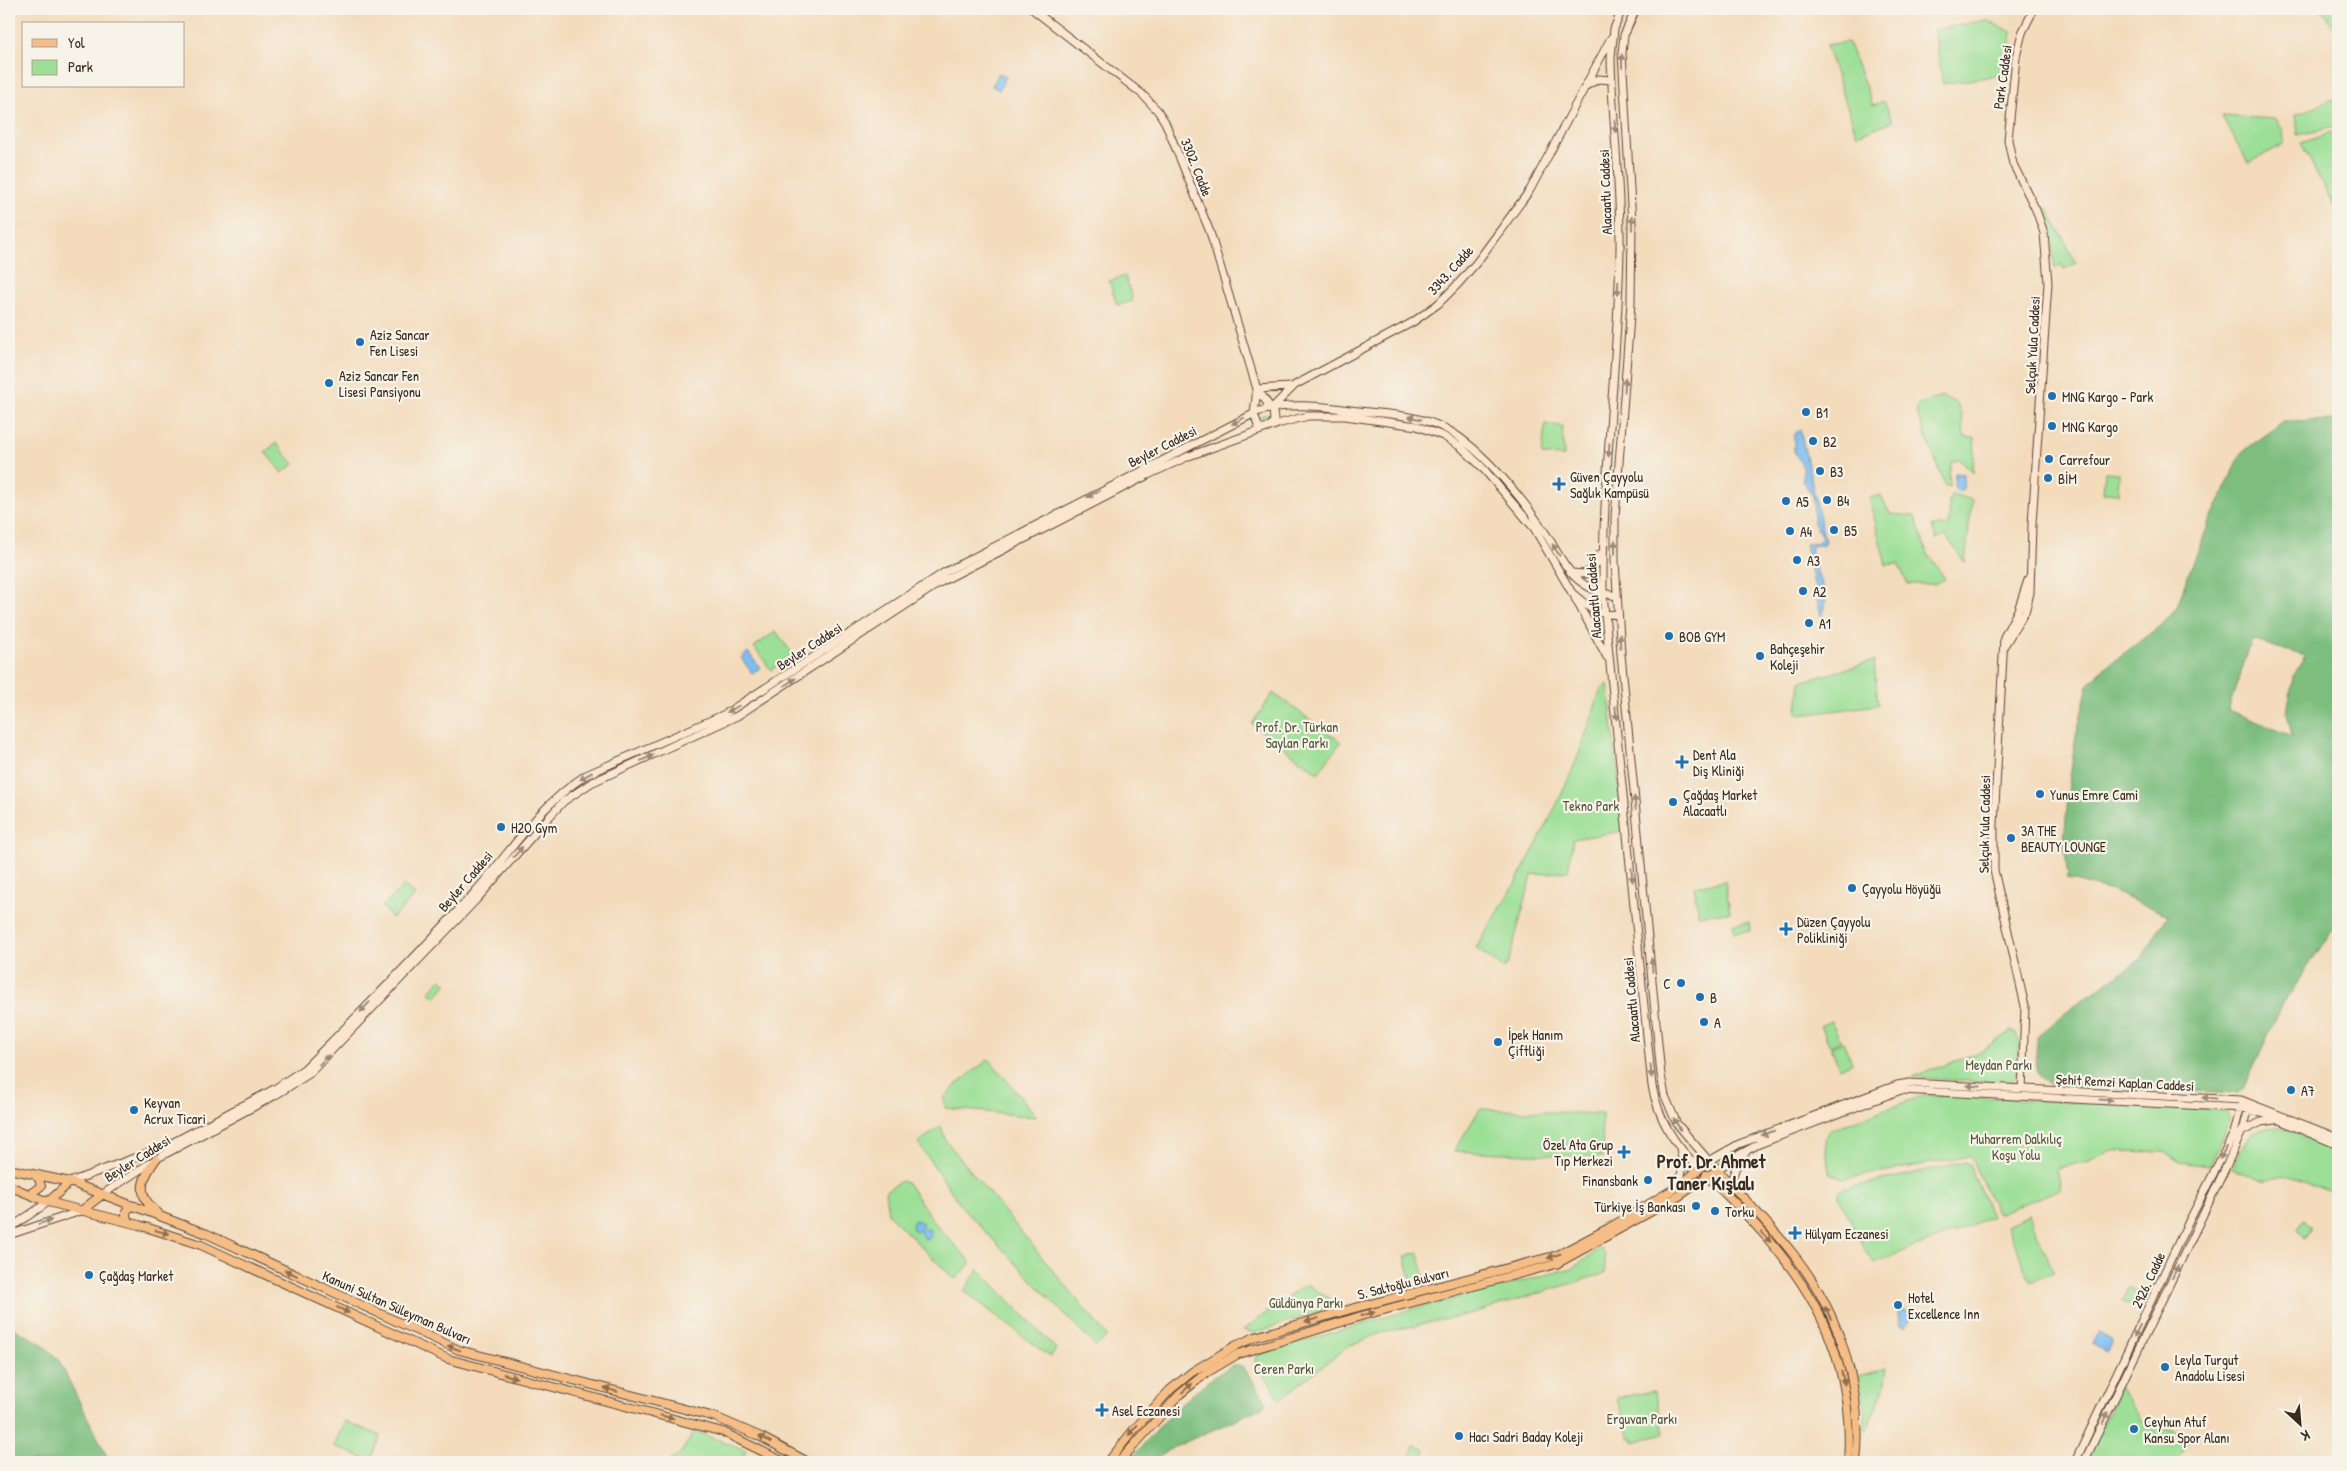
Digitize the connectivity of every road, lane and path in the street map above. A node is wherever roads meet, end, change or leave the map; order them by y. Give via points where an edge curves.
1 (1032, 9) edge
2 (1622, 9) edge
3 (1636, 9) edge
4 (2034, 9) edge
5 (1613, 35) junction
6 (1612, 80) junction
7 (1585, 86) junction
8 (2008, 122) joint
9 (1291, 387) junction
10 (1257, 389) junction
11 (1272, 408) junction
12 (1254, 414) junction
13 (1272, 426) junction
14 (1263, 429) junction
15 (1602, 544) junction
16 (1571, 573) junction
17 (1568, 588) junction
18 (1602, 594) junction
19 (1617, 596) junction
20 (2019, 613) junction
21 (1605, 614) junction
22 (1618, 615) junction
23 (850, 638) junction
24 (2004, 646) junction
25 (1611, 664) junction
26 (468, 904) junction
27 (2022, 1092) junction
28 (2246, 1105) junction
29 (2278, 1120) junction
30 (2242, 1131) junction
31 (2338, 1138) edge
32 (2338, 1145) edge
33 (1680, 1148) junction
34 (1748, 1150) junction
35 (156, 1159) junction
36 (1708, 1161) junction
37 (1699, 1168) junction
38 (9, 1170) edge
39 (1717, 1170) junction
40 (35, 1175) junction
41 (1709, 1177) junction
42 (70, 1182) junction
43 (1730, 1184) junction
44 (9, 1186) edge
45 (1679, 1186) junction
46 (30, 1194) junction
47 (103, 1194) junction
48 (48, 1202) junction
49 (135, 1206) junction
50 (80, 1211) junction
51 (163, 1217) junction
52 (132, 1223) junction
53 (9, 1229) edge
54 (9, 1235) edge
55 (2182, 1235) junction
56 (2191, 1239) junction
57 (784, 1462) edge
58 (808, 1462) edge
59 (1108, 1462) edge
60 (1119, 1462) edge
61 (1848, 1462) edge
62 (1856, 1462) edge
63 (2075, 1462) edge
64 (2084, 1462) edge

1 - 10 main road, 3302. Cadde via 1142,94 1158,111 1210,232
2 - 5 main road, Alacaatlı Caddesi
19 -> 3 main road, Alacaatlı Caddesi via 1615,517 1631,303 1632,223 1622,53 1624,35
4 - 8 main road, Park Caddesi via 2018,46
5 - 6 main road, Alacaatlı Caddesi
5 - 7 main road, 3343. Cadde
6 - 7 main road via 1598,79
6 -> 15 main road, Alacaatlı Caddesi via 1620,250
7 - 9 main road, 3343. Cadde via 1524,198 1452,290 1413,322
8 - 20 main road, Selçuk Yula Caddesi via 2011,157 2039,218 2046,241 2048,269 2030,593
9 - 10 main road
9 - 11 main road, 3343. Cadde
10 - 11 main road, 3302. Cadde
10 - 12 main road, 3302. Cadde
11 - 12 main road, Beyler Caddesi
11 - 13 main road
16 -> 11 main road, Beyler Caddesi via 1512,491 1479,454 1446,430 1420,419 1391,414 1311,407
12 - 14 main road via 1258,426
12 -> 23 main road, Beyler Caddesi via 945,572
13 - 14 main road, Beyler Caddesi
13 - 17 main road, Beyler Caddesi via 1302,417 1329,415 1410,425 1444,436 1482,467 1522,512
14 - 23 main road, Beyler Caddesi via 1170,464 941,582
15 - 16 main road via 1592,570 1581,575
15 - 18 main road, Alacaatlı Caddesi
16 - 18 main road, Beyler Caddesi via 1581,583
17 - 21 main road, Beyler Caddesi via 1589,608
17 - 25 main road
18 - 19 main road
18 - 21 main road, Alacaatlı Caddesi
19 - 22 main road, Alacaatlı Caddesi
20 - 24 main road, Selçuk Yula Caddesi
20 - 24 main road, Selçuk Yula Caddesi via 2004,637
21 - 22 main road
21 - 25 main road, Alacaatlı Caddesi
36 -> 22 main road, Alacaatlı Caddesi via 1677,1124 1665,1096 1661,1075
23 - 26 main road, Beyler Caddesi via 737,716 580,790 549,816
24 - 27 main road, Selçuk Yula Caddesi via 1994,870 2025,1006
25 -> 33 main road, Alacaatlı Caddesi via 1652,1086 1662,1119
35 -> 26 main road, Beyler Caddesi via 309,1074
26 -> 42 main road, Beyler Caddesi via 295,1076 166,1146
27 - 28 main road, Şehit Remzi Kaplan Caddesi
27 - 34 main road, Şehit Remzi Kaplan Caddesi via 1897,1091
27 -> 36 main road, Şehit Remzi Kaplan Caddesi via 1909,1083 1897,1085 1739,1144
28 - 29 main road, Şehit Remzi Kaplan Caddesi
28 - 30 main road, 2926. Cadde
28 - 31 main road, Şehit Remzi Kaplan Caddesi
28 -> 55 main road, 2926. Cadde
29 - 30 main road via 2261,1122
29 - 32 main road, Şehit Remzi Kaplan Caddesi
30 - 56 main road, 2926. Cadde
33 - 37 main road, Alacaatlı Caddesi
33 - 45 main road via 1683,1165
34 - 39 main road, Şehit Remzi Kaplan Caddesi
34 - 43 main road via 1736,1167
35 - 47 main road, Beyler Caddesi
35 - 51 main road via 145,1176 142,1188 149,1205
36 - 37 main road, S. Saltoğlu Bulvarı
36 - 39 main road
37 - 41 main road
37 - 45 main road, S. Saltoğlu Bulvarı
38 - 40 main road, Kanuni Sultan Süleyman Bulvarı
39 - 41 main road, S. Saltoğlu Bulvarı
39 - 43 main road
40 - 42 main road, Kanuni Sultan Süleyman Bulvarı
40 - 46 main road via 41,1186
60 -> 41 main road, S. Saltoğlu Bulvarı via 1180,1394 1206,1373 1238,1354 1361,1316 1556,1264
41 -> 61 main road via 1783,1255 1816,1309 1837,1356 1845,1386 1849,1410
42 - 47 main road, Kanuni Sultan Süleyman Bulvarı
42 - 48 main road
62 -> 43 main road via 1858,1430 1854,1385 1832,1320 1794,1255
44 - 46 main road, Kanuni Sultan Süleyman Bulvarı
45 -> 59 main road, S. Saltoğlu Bulvarı via 1558,1255 1351,1309 1235,1346 1192,1372 1170,1390
46 - 48 main road, Kanuni Sultan Süleyman Bulvarı
47 - 49 main road, Kanuni Sultan Süleyman Bulvarı
47 - 50 main road
48 - 50 main road, Kanuni Sultan Süleyman Bulvarı
48 - 53 main road
49 - 51 main road, Kanuni Sultan Süleyman Bulvarı
49 - 52 main road via 126,1212 126,1218
50 - 52 main road, Kanuni Sultan Süleyman Bulvarı
54 -> 50 main road
58 -> 51 main road, Kanuni Sultan Süleyman Bulvarı via 761,1436 715,1417 459,1350 207,1234
52 -> 57 main road, Kanuni Sultan Süleyman Bulvarı via 201,1244 448,1359 722,1432
55 - 56 main road
55 -> 63 main road, 2926. Cadde
64 -> 56 main road, 2926. Cadde

